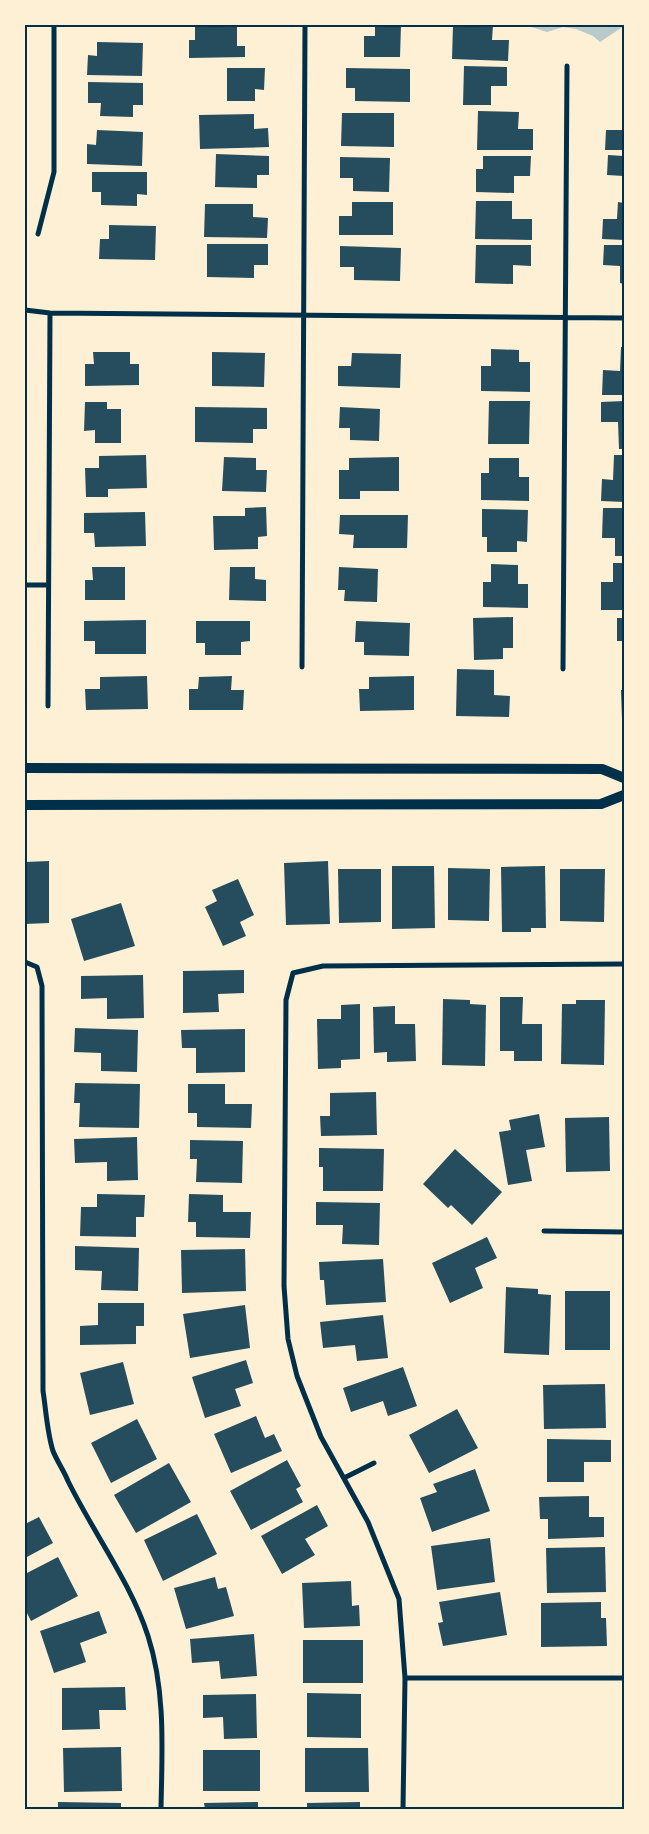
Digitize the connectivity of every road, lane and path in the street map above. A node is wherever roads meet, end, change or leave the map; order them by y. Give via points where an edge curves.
1 (54, 25) edge
2 (305, 25) edge
3 (567, 66) dead end
4 (38, 234) dead end
5 (25, 310) edge
6 (50, 313) junction
7 (304, 315) junction
8 (566, 317) junction
9 (624, 318) edge
10 (25, 585) edge
11 (48, 586) junction
12 (302, 667) dead end
13 (563, 670) dead end
14 (48, 706) dead end
15 (25, 768) edge
16 (624, 778) edge
17 (624, 795) edge
18 (25, 805) edge
19 (25, 962) edge
20 (624, 964) edge
21 (544, 1231) dead end
22 (624, 1232) edge
23 (374, 1463) dead end
24 (344, 1478) junction
25 (405, 1678) junction
26 (624, 1678) edge
27 (161, 1809) edge
28 (403, 1809) edge

1 - 4 street via 54,172
2 - 7 street
3 - 8 street
5 - 6 street
6 - 7 street
6 - 11 street
7 - 8 street
7 - 12 street
8 - 9 street
8 - 13 street
10 - 11 street
11 - 14 street
15 - 16 main road via 602,768
17 - 18 main road via 600,804
19 - 27 street via 37,967 42,986 43,1391 47,1416 54,1450 134,1602 148,1636 157,1671 162,1725
20 - 24 street via 323,966 293,973 286,1000 284,1286 288,1339 297,1376 321,1437
21 - 22 street
23 - 24 street
24 - 25 street via 368,1522 399,1599
25 - 26 street
25 - 28 street

